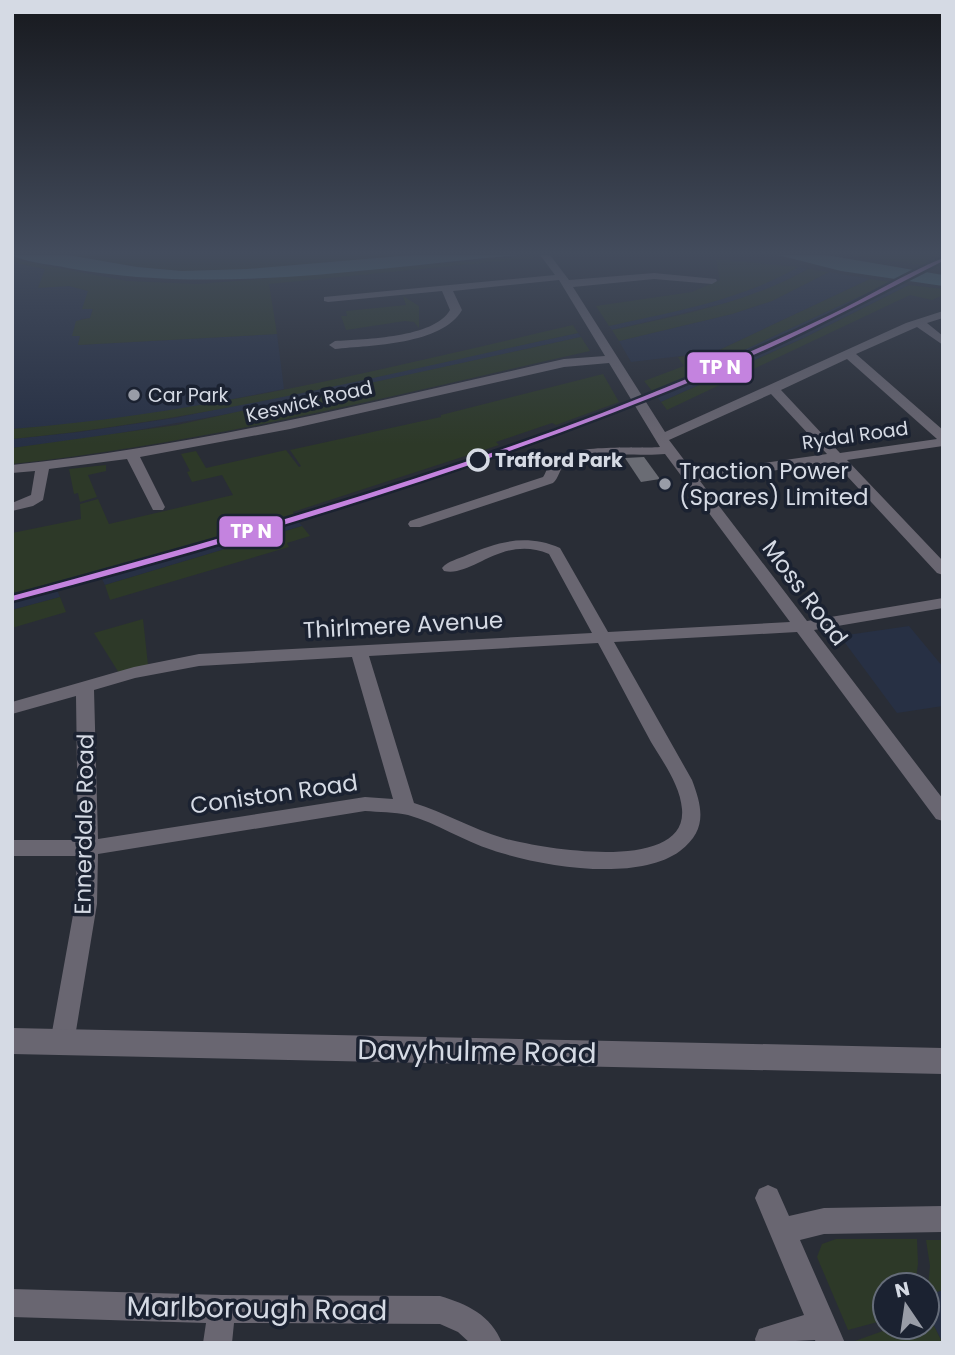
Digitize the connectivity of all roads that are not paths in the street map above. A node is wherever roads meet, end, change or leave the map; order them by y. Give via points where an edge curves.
1 (454, 318) edge
2 (587, 318) edge
3 (930, 318) edge
4 (918, 322) junction
5 (943, 342) edge
6 (335, 345) dead end
7 (849, 354) junction
8 (612, 359) junction
9 (774, 389) junction
10 (660, 437) junction
11 (943, 440) edge
12 (669, 450) junction
13 (132, 456) junction
14 (836, 457) junction
15 (43, 466) junction
16 (12, 469) edge
17 (690, 478) junction
18 (169, 491) dead end
19 (12, 507) edge
20 (415, 524) dead end
21 (450, 568) dead end
22 (943, 570) edge
23 (943, 603) edge
24 (802, 627) junction
25 (601, 637) junction
26 (359, 650) junction
27 (85, 687) junction
28 (12, 708) edge
29 (405, 807) junction
30 (943, 814) edge
31 (12, 848) edge
32 (88, 848) junction
33 (12, 1041) edge
34 (62, 1043) junction
35 (942, 1063) edge
36 (768, 1198) dead end
37 (943, 1219) edge
38 (782, 1231) junction
39 (12, 1303) edge
40 (222, 1309) junction
41 (827, 1333) edge
42 (769, 1339) dead end
43 (217, 1343) edge
44 (488, 1343) edge

1 - 6 street via 428,332
2 - 8 street, Moss Road
3 - 4 street
4 - 5 street
4 - 7 street
7 - 9 street
7 - 11 street
8 - 10 street, Moss Road
8 - 13 street, Keswick Road via 564,363 230,439
9 - 10 street
9 - 14 street
10 - 12 street, Moss Road
11 - 14 street, Rydal Road
12 - 17 street, Moss Road
12 - 20 street via 572,456 556,463 548,480 452,507
13 - 15 street, Keswick Road
13 - 18 street via 155,501
14 - 17 street, Rydal Road
14 - 22 street
15 - 16 street, Keswick Road
15 - 19 street via 38,497
17 - 24 street, Moss Road
21 - 25 street, Coniston Road via 513,544 547,546 555,551
23 - 24 street, Thirlmere Avenue
24 - 25 street, Thirlmere Avenue
24 - 30 street, Moss Road
25 - 26 street, Thirlmere Avenue
25 - 29 street, Coniston Road via 690,800 692,817 674,846 630,860 549,856 497,844
26 - 27 street, Thirlmere Avenue via 200,660
26 - 29 street
27 - 28 street, Thirlmere Avenue
27 - 32 street, Ennerdale Road
29 - 32 street, Coniston Road via 332,807
31 - 32 street, Coniston Road
32 - 34 street, Ennerdale Road via 86,904
33 - 34 street, Davyhulme Road
34 - 35 street, Davyhulme Road
36 - 38 street
37 - 38 street via 824,1221
38 - 41 street
39 - 40 street, Marlborough Road
40 - 43 street
40 - 44 street, Marlborough Road via 440,1310 460,1315 479,1329
41 - 42 street

